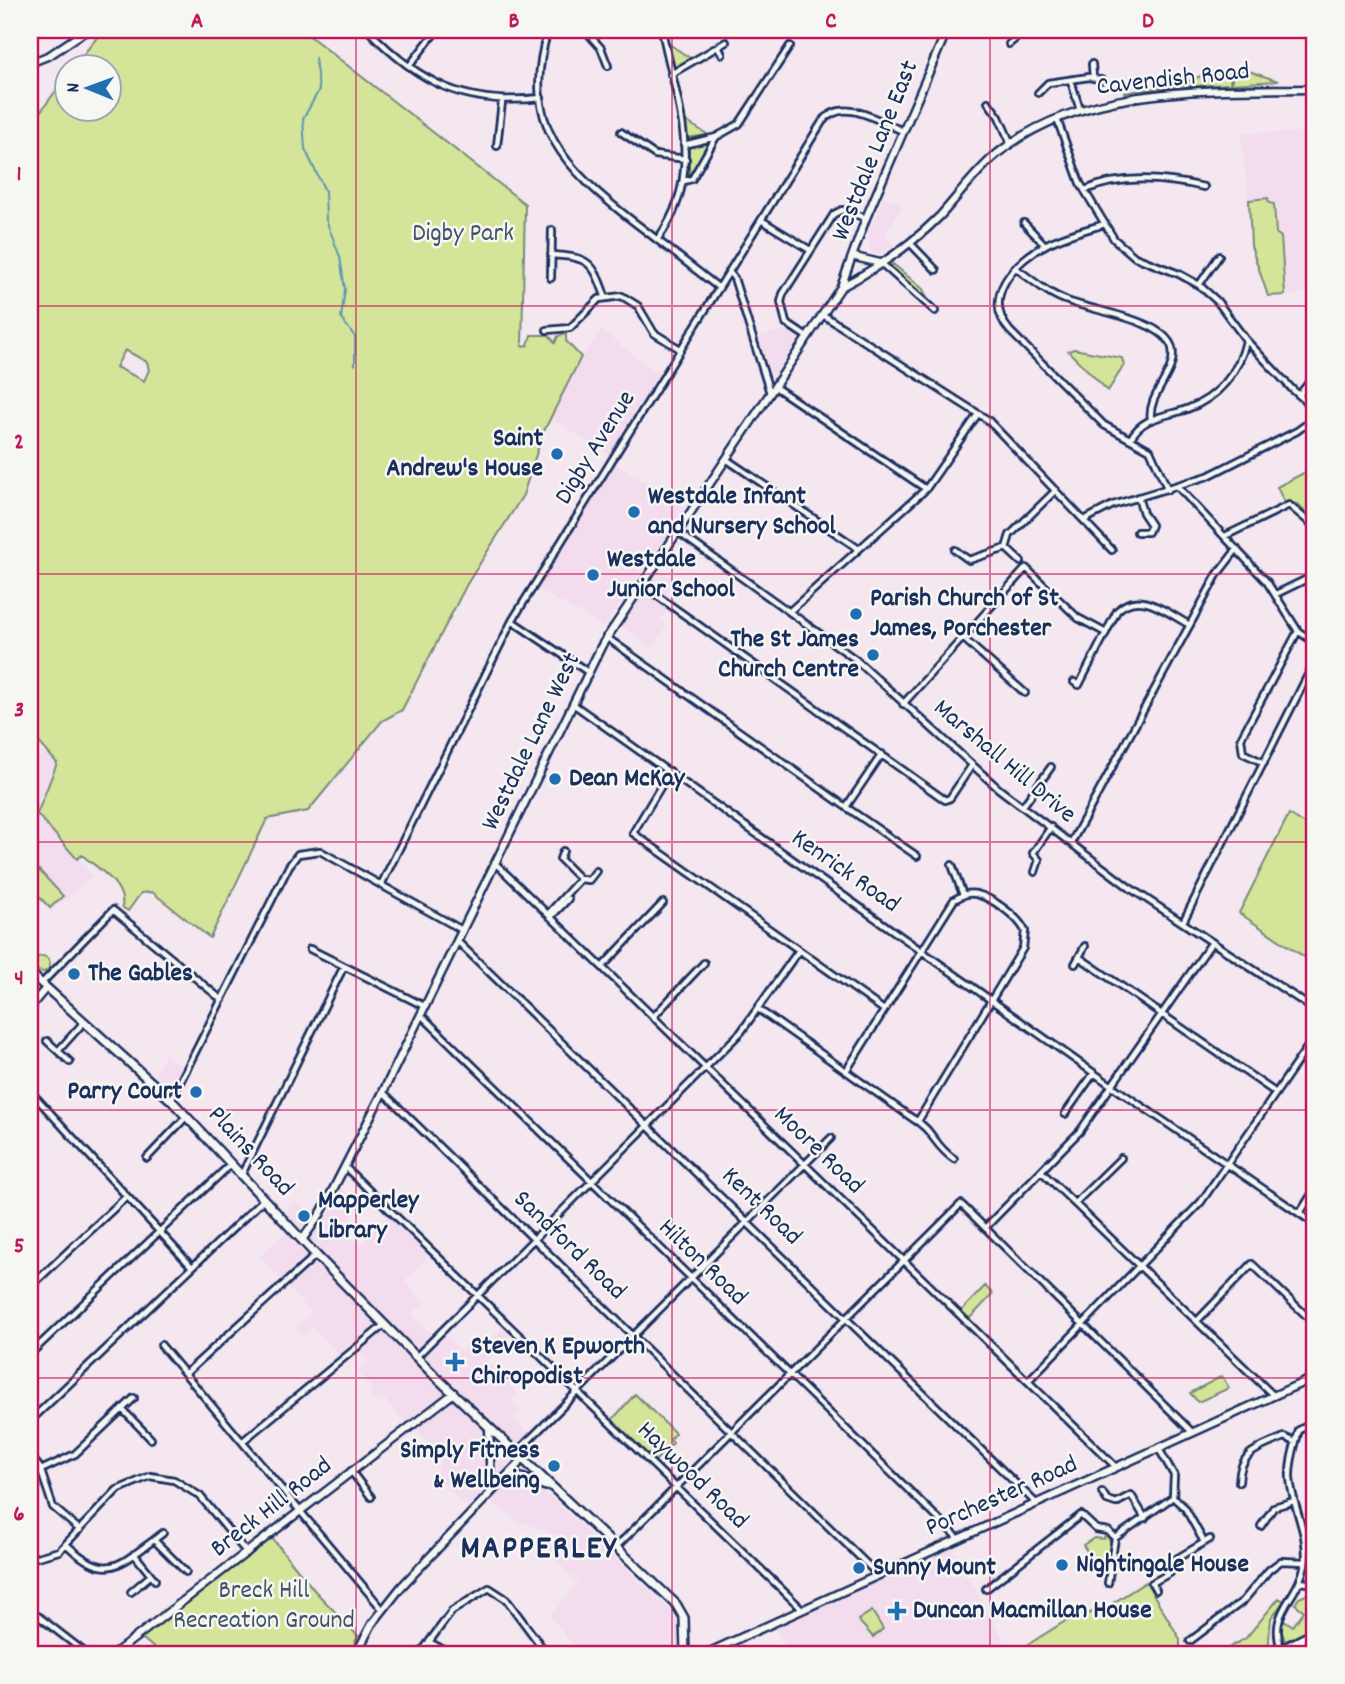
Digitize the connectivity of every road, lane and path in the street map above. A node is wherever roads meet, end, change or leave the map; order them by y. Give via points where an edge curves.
1 (87, 30) edge
2 (368, 30) edge
3 (437, 30) edge
4 (548, 30) edge
5 (585, 30) edge
6 (662, 30) edge
7 (947, 30) edge
8 (1026, 30) edge
9 (726, 42) dead end
10 (1009, 44) dead end
11 (790, 46) dead end
12 (718, 47) junction
13 (722, 54) dead end
14 (30, 56) edge
15 (41, 59) junction
16 (30, 63) edge
17 (1092, 64) dead end
18 (410, 65) junction
19 (608, 66) dead end
20 (671, 74) junction
21 (1093, 78) junction
22 (1101, 80) dead end
23 (1071, 82) junction
24 (1315, 89) edge
25 (1038, 93) dead end
26 (541, 98) junction
27 (502, 102) junction
28 (988, 102) dead end
29 (1080, 110) junction
30 (1057, 119) junction
31 (903, 131) junction
32 (621, 132) dead end
33 (716, 137) junction
34 (1011, 144) junction
35 (684, 145) junction
36 (497, 146) dead end
37 (686, 159) junction
38 (684, 181) junction
39 (1204, 187) dead end
40 (1084, 190) junction
41 (866, 218) junction
42 (761, 220) junction
43 (1024, 223) dead end
44 (1105, 225) junction
45 (552, 230) dead end
46 (657, 240) junction
47 (909, 242) junction
48 (1045, 245) junction
49 (810, 250) junction
50 (551, 256) junction
51 (1219, 256) dead end
52 (855, 257) junction
53 (881, 263) junction
54 (1016, 268) junction
55 (936, 270) dead end
56 (729, 272) junction
57 (551, 278) dead end
58 (1199, 285) junction
59 (841, 287) junction
60 (719, 288) junction
61 (605, 296) junction
62 (935, 311) dead end
63 (823, 315) junction
64 (548, 330) dead end
65 (554, 330) junction
66 (808, 338) junction
67 (554, 340) dead end
68 (1246, 340) junction
69 (680, 349) junction
70 (1315, 366) edge
71 (773, 390) junction
72 (1299, 395) junction
73 (1315, 409) edge
74 (978, 414) junction
75 (1315, 418) edge
76 (1151, 419) junction
77 (1130, 438) junction
78 (726, 459) junction
79 (1178, 486) junction
80 (926, 489) junction
81 (1056, 489) junction
82 (1168, 489) junction
83 (1138, 497) junction
84 (1086, 519) junction
85 (1315, 527) edge
86 (677, 531) junction
87 (1137, 532) dead end
88 (1225, 536) junction
89 (1006, 548) junction
90 (859, 549) junction
91 (1237, 549) junction
92 (955, 550) dead end
93 (1112, 550) dead end
94 (1021, 562) dead end
95 (1315, 575) edge
96 (642, 584) junction
97 (1276, 594) junction
98 (790, 611) junction
99 (512, 621) junction
100 (1190, 625) junction
101 (1298, 631) junction
102 (1105, 633) junction
103 (606, 637) junction
104 (963, 638) junction
105 (1315, 643) edge
106 (1315, 661) edge
107 (588, 672) junction
108 (1073, 682) dead end
109 (1025, 693) dead end
110 (573, 704) junction
111 (903, 704) junction
112 (882, 754) junction
113 (1264, 763) junction
114 (972, 765) junction
115 (1051, 767) dead end
116 (670, 771) junction
117 (1023, 806) junction
118 (846, 807) junction
119 (1051, 827) junction
120 (1071, 843) junction
121 (563, 851) dead end
122 (917, 856) dead end
123 (494, 862) junction
124 (952, 865) dead end
125 (596, 871) dead end
126 (1035, 872) dead end
127 (580, 879) junction
128 (381, 885) junction
129 (963, 895) junction
130 (568, 899) dead end
131 (663, 904) dead end
132 (550, 916) junction
133 (1183, 922) junction
134 (462, 930) junction
135 (457, 941) junction
136 (1212, 942) junction
137 (1085, 946) dead end
138 (310, 949) dead end
139 (799, 950) junction
140 (922, 950) junction
141 (1079, 957) junction
142 (704, 963) dead end
143 (1074, 964) dead end
144 (344, 966) junction
145 (602, 967) junction
146 (30, 973) edge
147 (44, 986) junction
148 (222, 1000) junction
149 (991, 1000) junction
150 (424, 1006) junction
151 (30, 1007) edge
152 (758, 1009) junction
153 (884, 1010) junction
154 (1315, 1010) edge
155 (421, 1014) junction
156 (1161, 1014) junction
157 (653, 1017) junction
158 (84, 1022) junction
159 (1315, 1036) edge
160 (47, 1041) dead end
161 (58, 1051) junction
162 (70, 1062) dead end
163 (705, 1068) junction
164 (846, 1071) junction
165 (1094, 1073) junction
166 (1112, 1086) junction
167 (30, 1091) edge
168 (383, 1092) junction
169 (1276, 1093) junction
170 (172, 1100) junction
171 (1065, 1114) dead end
172 (187, 1116) junction
173 (918, 1121) junction
174 (648, 1125) junction
175 (831, 1138) dead end
176 (147, 1158) dead end
177 (1121, 1158) dead end
178 (954, 1159) dead end
179 (232, 1163) junction
180 (1227, 1164) junction
181 (805, 1165) junction
182 (345, 1167) junction
183 (1041, 1171) junction
184 (242, 1174) junction
185 (591, 1182) junction
186 (1315, 1189) edge
187 (126, 1197) junction
188 (264, 1199) junction
189 (1074, 1203) junction
190 (1300, 1213) junction
191 (748, 1222) junction
192 (1315, 1224) edge
193 (985, 1228) junction
194 (159, 1233) junction
195 (534, 1239) junction
196 (302, 1240) junction
197 (316, 1255) junction
198 (904, 1263) junction
199 (1139, 1266) junction
200 (192, 1268) junction
201 (691, 1278) junction
202 (30, 1287) edge
203 (478, 1295) junction
204 (848, 1318) junction
205 (1197, 1321) junction
206 (384, 1324) junction
207 (1083, 1324) junction
208 (1315, 1324) edge
209 (634, 1335) junction
210 (160, 1345) dead end
211 (30, 1354) edge
212 (416, 1357) junction
213 (185, 1374) junction
214 (790, 1375) junction
215 (1315, 1377) edge
216 (1028, 1381) junction
217 (576, 1392) junction
218 (454, 1393) junction
219 (1274, 1396) junction
220 (134, 1398) dead end
221 (122, 1409) junction
222 (30, 1421) edge
223 (1307, 1426) dead end
224 (489, 1428) junction
225 (733, 1432) junction
226 (1193, 1433) junction
227 (151, 1439) dead end
228 (243, 1441) junction
229 (1296, 1442) junction
230 (1159, 1449) junction
231 (515, 1454) junction
232 (30, 1455) edge
233 (522, 1460) junction
234 (1116, 1467) junction
235 (41, 1471) junction
236 (351, 1471) junction
237 (503, 1479) junction
238 (1239, 1482) dead end
239 (676, 1488) junction
240 (552, 1489) junction
241 (491, 1492) junction
242 (1102, 1492) dead end
243 (370, 1497) dead end
244 (1173, 1497) junction
245 (1294, 1501) junction
246 (1036, 1503) junction
247 (301, 1510) junction
248 (1145, 1518) junction
249 (1262, 1526) dead end
250 (80, 1530) junction
251 (152, 1532) dead end
252 (158, 1536) junction
253 (958, 1538) junction
254 (1115, 1538) junction
255 (1210, 1539) dead end
256 (1204, 1542) junction
257 (67, 1545) junction
258 (617, 1547) junction
259 (246, 1553) junction
260 (134, 1554) junction
261 (30, 1559) edge
262 (1306, 1562) junction
263 (186, 1572) dead end
264 (877, 1574) junction
265 (1300, 1582) junction
266 (1108, 1583) dead end
267 (1315, 1584) edge
268 (986, 1589) dead end
269 (1156, 1590) dead end
270 (131, 1592) dead end
271 (801, 1608) junction
272 (383, 1610) junction
273 (38, 1616) dead end
274 (1315, 1632) edge
275 (1300, 1640) junction
276 (1190, 1641) dead end
277 (429, 1642) junction
278 (1281, 1649) junction
279 (88, 1654) edge
280 (114, 1654) edge
281 (356, 1654) edge
282 (420, 1654) edge
283 (451, 1654) edge
284 (547, 1654) edge
285 (685, 1654) edge
286 (705, 1654) edge
287 (1272, 1654) edge
288 (1308, 1654) edge

1 - 15 street
2 - 18 street
3 - 18 street
4 - 26 street via 539,70
5 - 19 street via 601,48
6 - 20 street
7 - 31 street, Westdale Lane East
8 - 10 street
9 - 12 street
11 - 33 street via 738,124
12 - 13 street
12 - 20 street
14 - 15 street
15 - 16 street
17 - 21 street
18 - 27 street via 445,89
20 - 35 street
21 - 22 street
21 - 23 street
23 - 25 street via 1043,85
23 - 29 street
24 - 29 street, Cavendish Road via 1196,92
26 - 27 street
26 - 46 street via 552,136 573,171
27 - 36 street
28 - 34 street
29 - 30 street, Cavendish Road
30 - 34 street, Cavendish Road
30 - 40 street
31 - 41 street, Westdale Lane East
31 - 42 street, Digby Avenue via 849,110 830,113
32 - 37 street via 655,155
33 - 35 street
33 - 38 street via 692,179
34 - 47 street, Cavendish Road
35 - 37 street
37 - 38 street
38 - 46 street via 677,209
39 - 40 street via 1151,179
40 - 44 street
41 - 49 street via 837,211
41 - 52 street, Westdale Lane East
42 - 49 street
42 - 56 street, Digby Avenue
43 - 48 street
44 - 48 street
44 - 58 street via 1135,257
45 - 50 street
46 - 60 street
47 - 53 street, Cavendish Road
47 - 55 street
48 - 54 street
49 - 66 street via 781,302 786,323
50 - 57 street
50 - 61 street via 574,256 587,262
51 - 58 street
52 - 53 street
52 - 59 street, Westdale Lane East
53 - 59 street, Cavendish Road
53 - 62 street
54 - 76 street via 1055,296 1142,324 1168,341 1172,357 1153,401
54 - 77 street via 999,292 1005,326 1104,425
56 - 60 street, Digby Avenue
56 - 71 street
58 - 68 street via 1234,320
59 - 63 street, Westdale Lane West
60 - 69 street, Digby Avenue
61 - 65 street via 574,326
61 - 69 street via 634,302 654,332
63 - 66 street, Westdale Lane West
63 - 74 street
64 - 65 street
65 - 67 street
66 - 71 street, Westdale Lane West
68 - 72 street
68 - 76 street via 1236,369 1215,393 1187,409
69 - 99 street, Digby Avenue
70 - 72 street
71 - 78 street, Westdale Lane West
71 - 80 street
72 - 73 street
74 - 80 street
74 - 81 street
75 - 79 street via 1260,451
76 - 77 street via 1139,425
77 - 82 street via 1150,450
78 - 86 street, Westdale Lane West
78 - 90 street
79 - 82 street
79 - 88 street
80 - 90 street
81 - 84 street
81 - 89 street via 1010,535
82 - 83 street
83 - 84 street
83 - 87 street via 1151,525 1148,532
84 - 93 street
85 - 88 street via 1289,505
86 - 96 street, Westdale Lane West
86 - 98 street, Marshall Hill Drive
88 - 91 street
89 - 92 street via 969,560
89 - 94 street
90 - 98 street
91 - 97 street
91 - 100 street
95 - 97 street
96 - 103 street, Westdale Lane West
96 - 112 street
97 - 101 street
98 - 111 street, Marshall Hill Drive via 855,659
99 - 107 street
99 - 128 street, Digby Avenue
100 - 102 street via 1136,600 1117,611
100 - 120 street
101 - 105 street
101 - 113 street via 1241,738 1243,753
102 - 104 street via 1079,618 1026,568
102 - 108 street via 1079,685
103 - 107 street, Westdale Lane West
103 - 118 street
104 - 109 street
104 - 111 street
106 - 113 street
107 - 110 street, Westdale Lane West
110 - 116 street, Kenrick Road
110 - 123 street, Westdale Lane West
111 - 114 street, Marshall Hill Drive
112 - 114 street via 947,800
112 - 118 street
113 - 133 street
114 - 117 street, Marshall Hill Drive
115 - 117 street
116 - 139 street via 633,833
116 - 140 street, Kenrick Road
117 - 119 street, Marshall Hill Drive
118 - 122 street
119 - 120 street, Marshall Hill Drive
119 - 126 street via 1033,853 1039,860
120 - 133 street, Marshall Hill Drive
121 - 127 street via 560,859
123 - 132 street, Moore Road
123 - 134 street, Westdale Lane West
124 - 129 street
125 - 127 street via 589,880
127 - 132 street
128 - 134 street
128 - 148 street via 320,851 298,854
129 - 140 street via 954,900
129 - 149 street via 979,894 1016,919 1025,931 1023,948
130 - 132 street
131 - 145 street
132 - 145 street, Moore Road
133 - 136 street, Marshall Hill Drive
134 - 135 street, Westdale Lane West
135 - 150 street, Westdale Lane West
135 - 174 street, Kent Road
136 - 154 street, Marshall Hill Drive
136 - 156 street
137 - 141 street
138 - 144 street
139 - 152 street
139 - 153 street
140 - 149 street, Kenrick Road
140 - 153 street
141 - 143 street
141 - 156 street
142 - 157 street
144 - 150 street
144 - 184 street
145 - 157 street, Moore Road
146 - 147 main road, Plains Road
147 - 148 street via 113,910
147 - 151 street
147 - 158 main road, Plains Road
148 - 170 street
149 - 165 street, Kenrick Road
149 - 173 street
150 - 155 street, Westdale Lane West
152 - 163 street
152 - 164 street
153 - 164 street
155 - 168 street, Westdale Lane West
155 - 185 street, Hilton Road
156 - 166 street
156 - 169 street
157 - 163 street, Moore Road
158 - 161 street
158 - 170 main road, Plains Road
159 - 169 street
160 - 161 street
161 - 162 street
163 - 174 street
163 - 181 street, Moore Road
164 - 173 street
165 - 166 street, Kenrick Road
165 - 171 street
166 - 180 street, Kenrick Road
166 - 183 street via 1080,1131
167 - 187 street
168 - 182 street, Westdale Lane West
168 - 195 street, Sandford Road
169 - 180 street
170 - 172 main road, Plains Road
172 - 176 street
172 - 179 main road, Plains Road
173 - 178 street via 941,1151
174 - 185 street
174 - 191 street, Kent Road
175 - 181 street
177 - 189 street
179 - 184 main road, Plains Road
179 - 194 street
180 - 190 street, Kenrick Road
180 - 199 street via 1201,1202
181 - 191 street
181 - 198 street, Moore Road
182 - 196 street, Westdale Lane West
182 - 203 street, Haywood Road
183 - 189 street
183 - 193 street
184 - 188 main road, Plains Road
185 - 195 street
185 - 201 street, Hilton Road
186 - 190 street
187 - 194 street
187 - 202 street
188 - 196 main road, Plains Road
188 - 200 street
189 - 199 street
190 - 192 street, Kenrick Road
191 - 201 street
191 - 204 street, Kent Road
193 - 198 street via 961,1204
193 - 207 street
194 - 200 street
194 - 211 street
195 - 203 street
195 - 209 street, Sandford Road
196 - 197 main road, Plains Road
197 - 206 main road, Plains Road
197 - 213 street
198 - 204 street
198 - 216 street, Moore Road
199 - 205 street
199 - 207 street
200 - 222 street
201 - 209 street
201 - 214 street, Hilton Road
203 - 212 street
203 - 217 street, Haywood Road
204 - 214 street
204 - 246 street, Kent Road
205 - 208 street via 1247,1266 1254,1265
205 - 219 street
206 - 212 main road, Plains Road
206 - 228 street
207 - 216 street
207 - 226 street
209 - 217 street
209 - 225 street, Sandford Road
210 - 213 street
212 - 218 main road, Plains Road
213 - 228 street
214 - 225 street
214 - 253 street, Hilton Road
215 - 219 street, Porchester Road
216 - 234 street, Moore Road
217 - 231 street
217 - 239 street, Haywood Road
218 - 224 main road, Plains Road
218 - 236 street, Breck Hill Road
219 - 226 street, Porchester Road
220 - 221 street
221 - 227 street
221 - 235 street via 75,1454
223 - 229 street via 1299,1430
224 - 231 main road, Plains Road
224 - 241 street
225 - 239 street
225 - 264 street, Sandford Road
226 - 230 street, Porchester Road
228 - 247 street
229 - 238 street via 1284,1437 1247,1455 1237,1470
229 - 245 street via 1290,1477
230 - 234 street, Porchester Road
230 - 244 street via 1174,1475
231 - 233 main road, Plains Road
232 - 235 street
233 - 237 street
233 - 240 main road, Plains Road
234 - 246 street, Porchester Road
235 - 250 street via 53,1507
236 - 243 street
236 - 247 street, Breck Hill Road
237 - 240 main road via 529,1479
237 - 241 street
239 - 258 street
239 - 271 street, Haywood Road
240 - 258 main road, Plains Road
241 - 272 street
242 - 248 street via 1116,1503 1131,1495
244 - 248 street
244 - 256 street via 1185,1508
245 - 249 street via 1274,1507
245 - 262 street
246 - 253 street, Porchester Road
247 - 259 street, Breck Hill Road
247 - 272 street
248 - 254 street
250 - 257 street
250 - 259 street via 117,1490 138,1479 166,1477 200,1496
251 - 252 street
252 - 260 street
252 - 263 street
253 - 264 street, Porchester Road
254 - 266 street
254 - 268 street via 1081,1516 997,1585
255 - 256 street
256 - 269 street via 1171,1562 1170,1573 1152,1583
257 - 260 street via 91,1565 102,1568 122,1564
257 - 261 street via 47,1557
258 - 285 main road, Plains Road via 680,1611
259 - 280 street, Breck Hill Road
260 - 270 street via 153,1578
262 - 265 street
262 - 276 street via 1281,1561 1243,1601
264 - 271 street, Porchester Road
265 - 267 street
265 - 278 street via 1276,1624
271 - 286 street, Porchester Road
272 - 281 street
273 - 279 street
274 - 275 street
275 - 278 street
275 - 288 street
277 - 282 street
277 - 283 street
277 - 284 street via 462,1601 485,1589 498,1591
278 - 287 street

